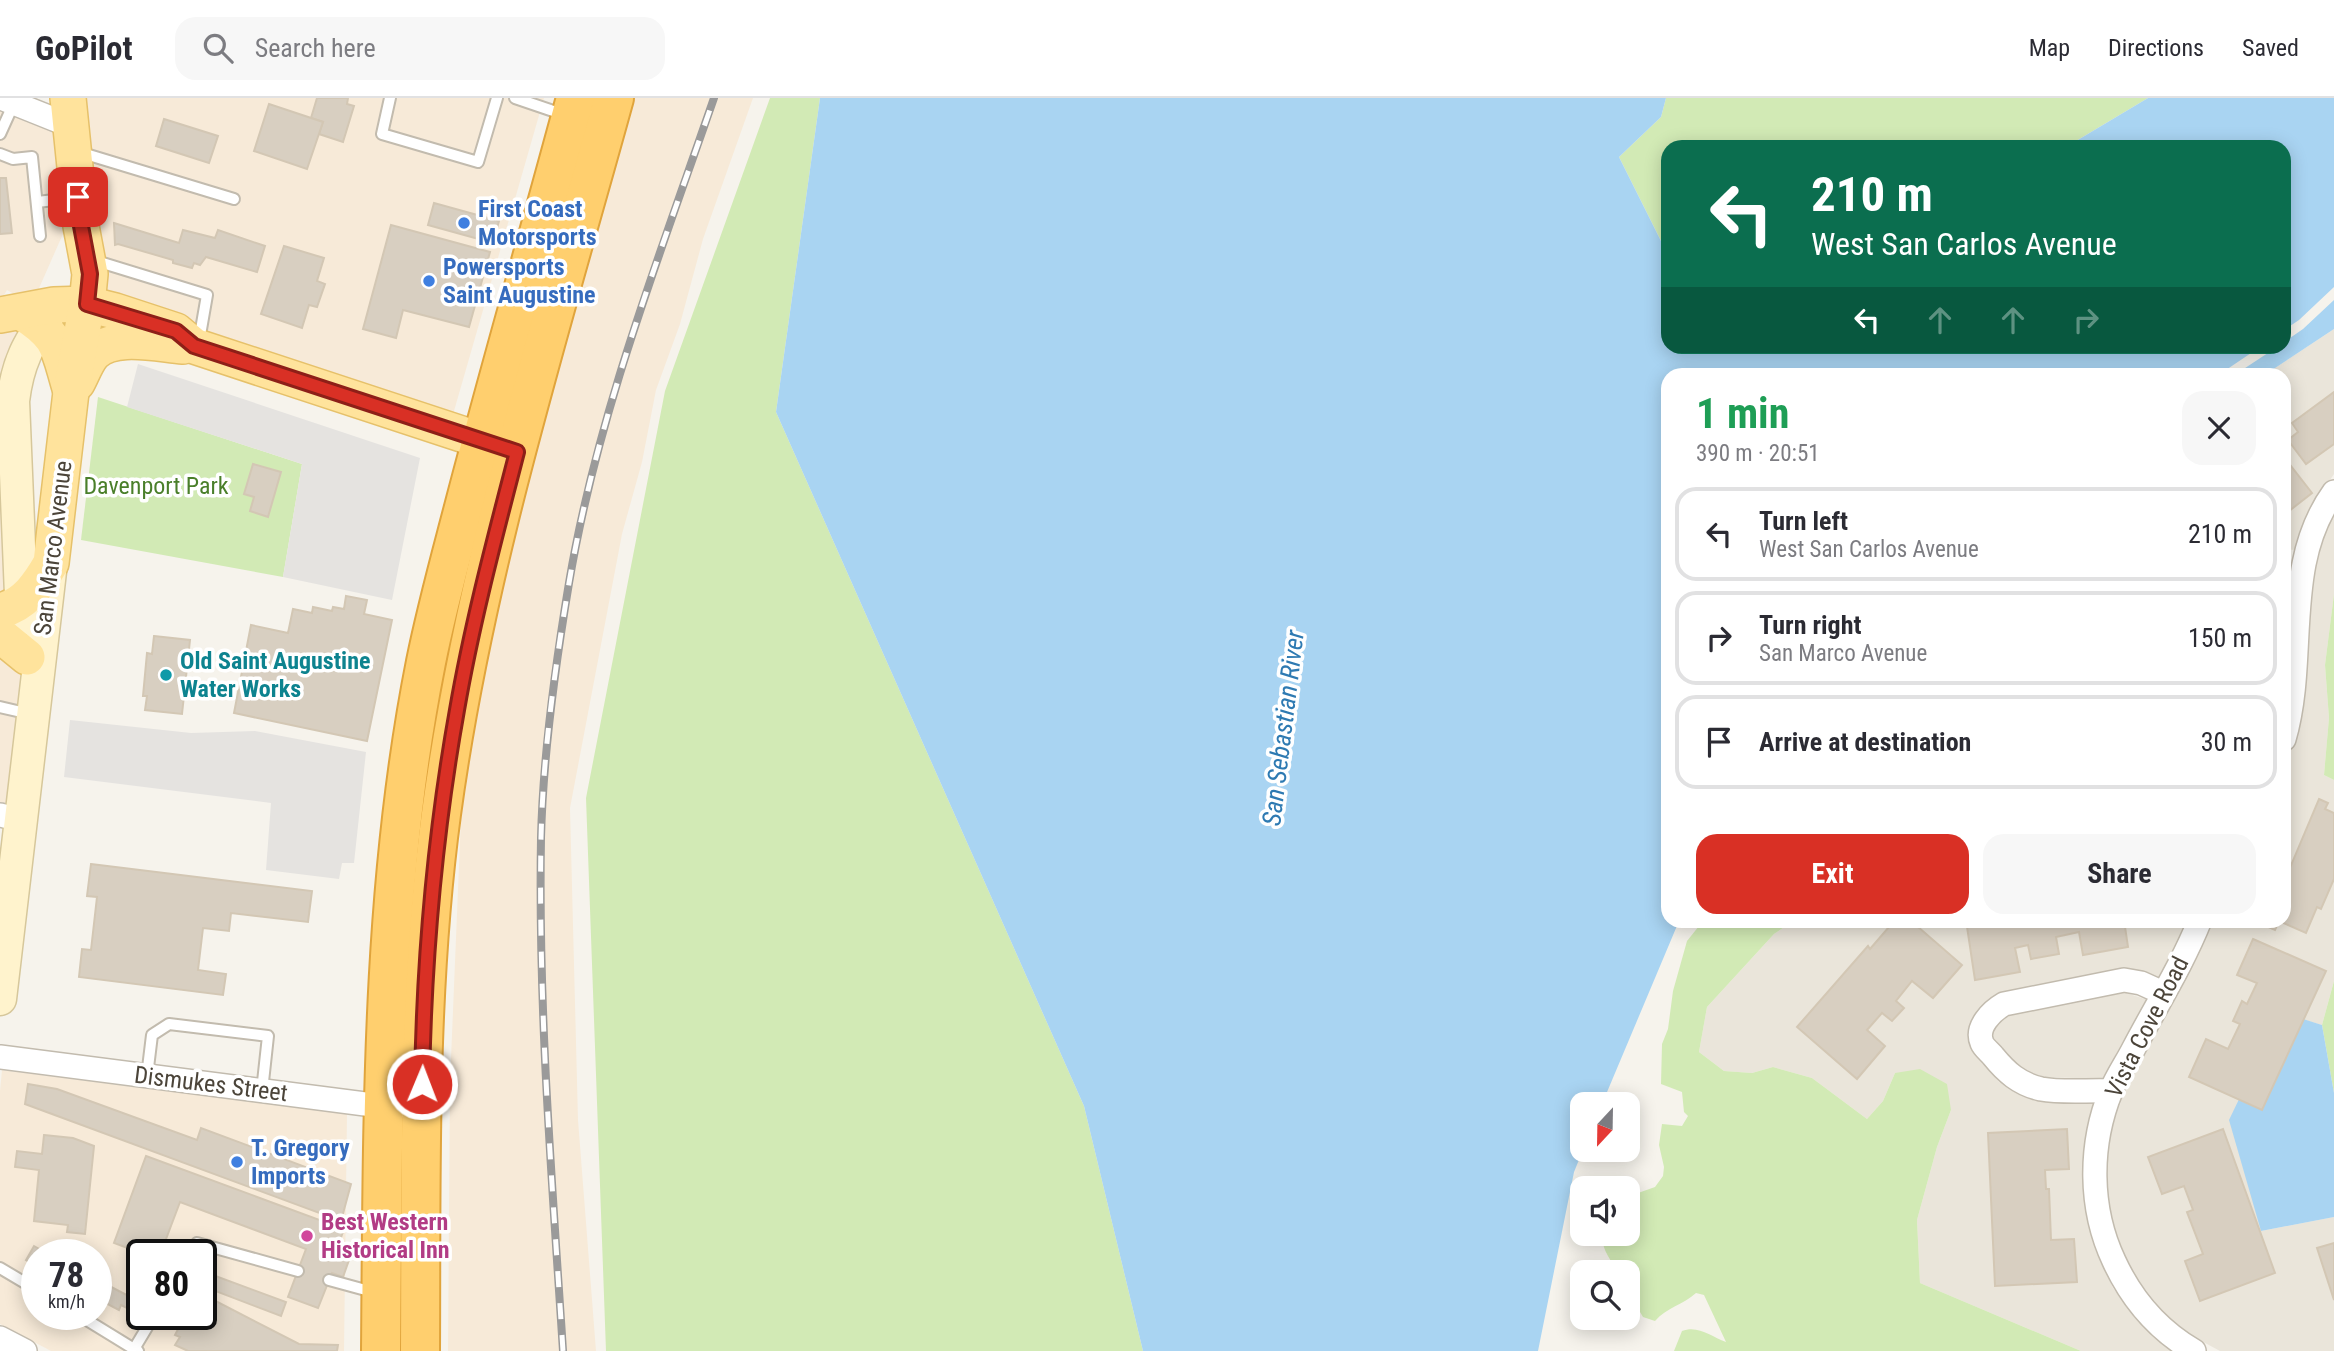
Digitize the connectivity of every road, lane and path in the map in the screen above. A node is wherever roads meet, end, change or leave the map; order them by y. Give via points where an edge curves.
1 (390, 98) edge
2 (497, 98) edge
3 (514, 98) edge
4 (614, 98) edge
5 (8, 101) edge
6 (573, 107) edge
7 (70, 124) edge
8 (0, 134) edge
9 (0, 153) edge
10 (234, 199) dead end
11 (37, 202) junction
12 (82, 227) junction
13 (40, 236) dead end
14 (41, 312) edge
15 (196, 347) junction
16 (71, 392) junction
17 (481, 441) junction
18 (517, 452) junction
19 (2334, 492) edge
20 (2293, 562) edge
21 (51, 564) junction
22 (10, 606) edge
23 (2291, 616) edge
24 (0, 635) edge
25 (33, 667) junction
26 (0, 707) edge
27 (33, 715) junction
28 (10, 818) edge
29 (2196, 928) edge
30 (1, 980) edge
31 (2163, 993) junction
32 (0, 1057) edge
33 (147, 1076) junction
34 (262, 1091) junction
35 (2111, 1091) junction
36 (383, 1106) junction
37 (422, 1111) junction
38 (217, 1249) edge
39 (0, 1268) edge
40 (298, 1271) dead end
41 (329, 1279) dead end
42 (21, 1280) edge
43 (382, 1294) junction
44 (103, 1330) edge
45 (146, 1330) edge
46 (0, 1338) edge
47 (135, 1350) edge
48 (25, 1351) edge
49 (381, 1351) edge
50 (420, 1351) edge
51 (2194, 1351) edge

1 - 2 lane via 382,134 478,162
3 - 6 lane
4 - 18 highway
5 - 7 street
5 - 8 lane
6 - 17 highway
7 - 10 lane
7 - 12 main road, San Marco Avenue
9 - 11 lane via 13,159 32,157
11 - 12 lane
11 - 13 lane
12 - 14 main road, San Marco Avenue via 90,274
12 - 15 lane via 207,295
14 - 15 main road via 176,331
14 - 16 main road, San Marco Avenue
14 - 16 main road via 57,344
14 - 22 main road via 13,401
15 - 16 main road via 120,342 105,347 93,355
15 - 17 main road
16 - 21 main road, San Marco Avenue
17 - 18 main road
17 - 36 highway via 426,661 404,801 390,944
18 - 37 highway via 466,659 441,814 423,1004
19 - 20 street
20 - 23 street
21 - 22 main road via 39,585
21 - 25 main road, San Marco Avenue
22 - 25 main road
24 - 25 main road
25 - 27 main road, San Marco Avenue
26 - 27 lane
27 - 28 main road, San Marco Avenue
28 - 30 main road, San Marco Avenue
29 - 31 street, Vista Cove Road
31 - 35 street, Vista Cove Road
31 - 35 street via 2124,980 2004,1004 1985,1022 1982,1043 2008,1074 2024,1083 2042,1089
32 - 33 street, Dismukes Street
33 - 34 street, Dismukes Street
33 - 34 lane via 152,1035 169,1024 268,1036
34 - 36 street, Dismukes Street
35 - 51 street, Vista Cove Road via 2094,1170 2106,1245 2122,1280 2144,1310
36 - 37 street, Dismukes Street
36 - 43 highway
37 - 50 highway
38 - 40 lane
39 - 42 lane
41 - 43 lane
43 - 49 highway
44 - 47 lane
45 - 47 lane
46 - 48 street

